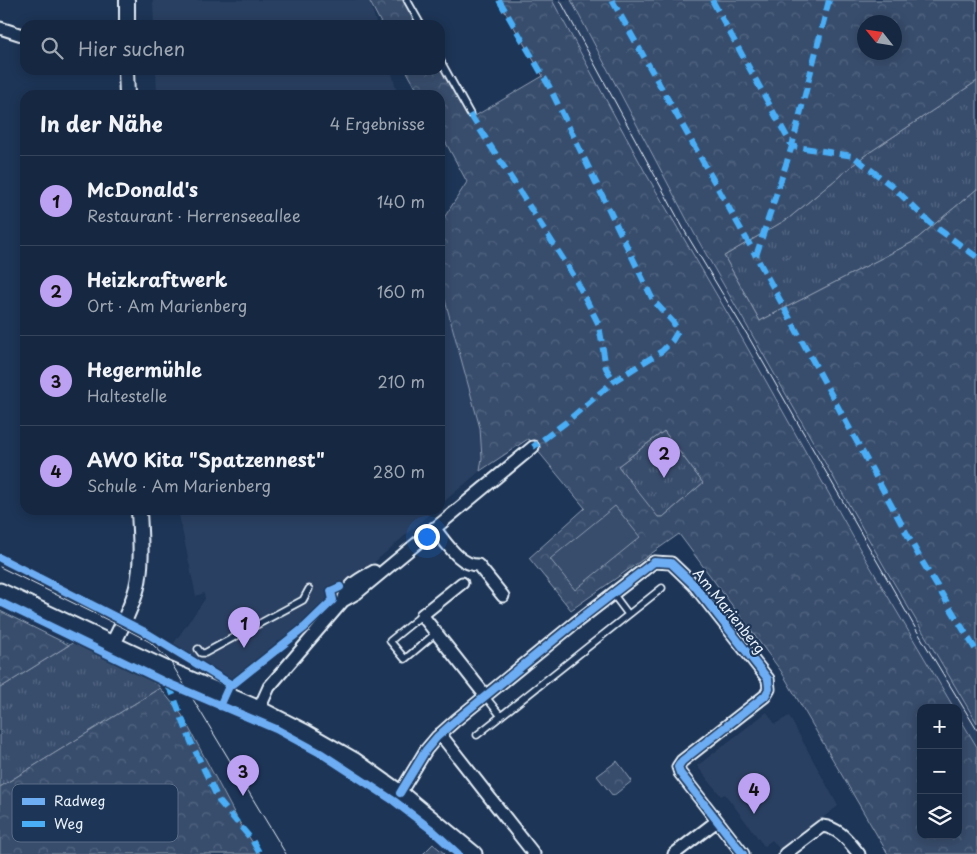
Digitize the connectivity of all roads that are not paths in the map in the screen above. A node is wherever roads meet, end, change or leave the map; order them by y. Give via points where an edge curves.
1 (127, 0) edge
2 (406, 0) edge
3 (127, 20) edge
4 (417, 20) edge
5 (0, 28) edge
6 (20, 34) edge
7 (445, 69) edge
8 (126, 75) edge
9 (127, 90) edge
10 (470, 114) dead end
11 (533, 447) dead end
12 (139, 515) edge
13 (434, 528) junction
14 (0, 558) edge
15 (462, 584) dead end
16 (662, 588) dead end
17 (309, 589) dead end
18 (0, 591) edge
19 (612, 594) junction
20 (503, 596) dead end
21 (104, 612) dead end
22 (628, 614) junction
23 (422, 615) junction
24 (437, 633) junction
25 (113, 644) junction
26 (198, 649) dead end
27 (485, 696) junction
28 (259, 709) junction
29 (501, 716) junction
30 (440, 734) junction
31 (477, 735) dead end
32 (400, 793) junction
33 (717, 821) junction
34 (474, 854) edge
35 (534, 854) edge
36 (674, 854) edge
37 (743, 854) edge
38 (785, 854) edge
39 (859, 854) edge

1 - 3 street
2 - 4 lane
5 - 6 street
7 - 10 lane
8 - 9 street
11 - 13 street
12 - 25 street via 137,587
13 - 20 street via 457,555 469,565 478,565
13 - 28 street via 409,549 345,590 343,601 268,687
14 - 21 lane
15 - 23 street
16 - 22 lane
17 - 26 lane via 303,600 295,605 205,653
18 - 25 main road
19 - 22 lane
19 - 27 street, Am Marienberg
19 - 33 street, Am Marienberg via 654,562 671,563 694,584 768,679 769,689 765,696 678,767
22 - 29 lane
23 - 24 street
23 - 24 lane via 390,641 405,659
24 - 27 street
25 - 28 main road
27 - 29 lane
27 - 30 street, Am Marienberg
28 - 32 main road via 327,744
29 - 31 lane
30 - 32 street, Am Marienberg via 426,750
30 - 35 street
32 - 34 main road
33 - 36 street
33 - 37 street, Am Marienberg
38 - 39 street via 822,826 833,827

